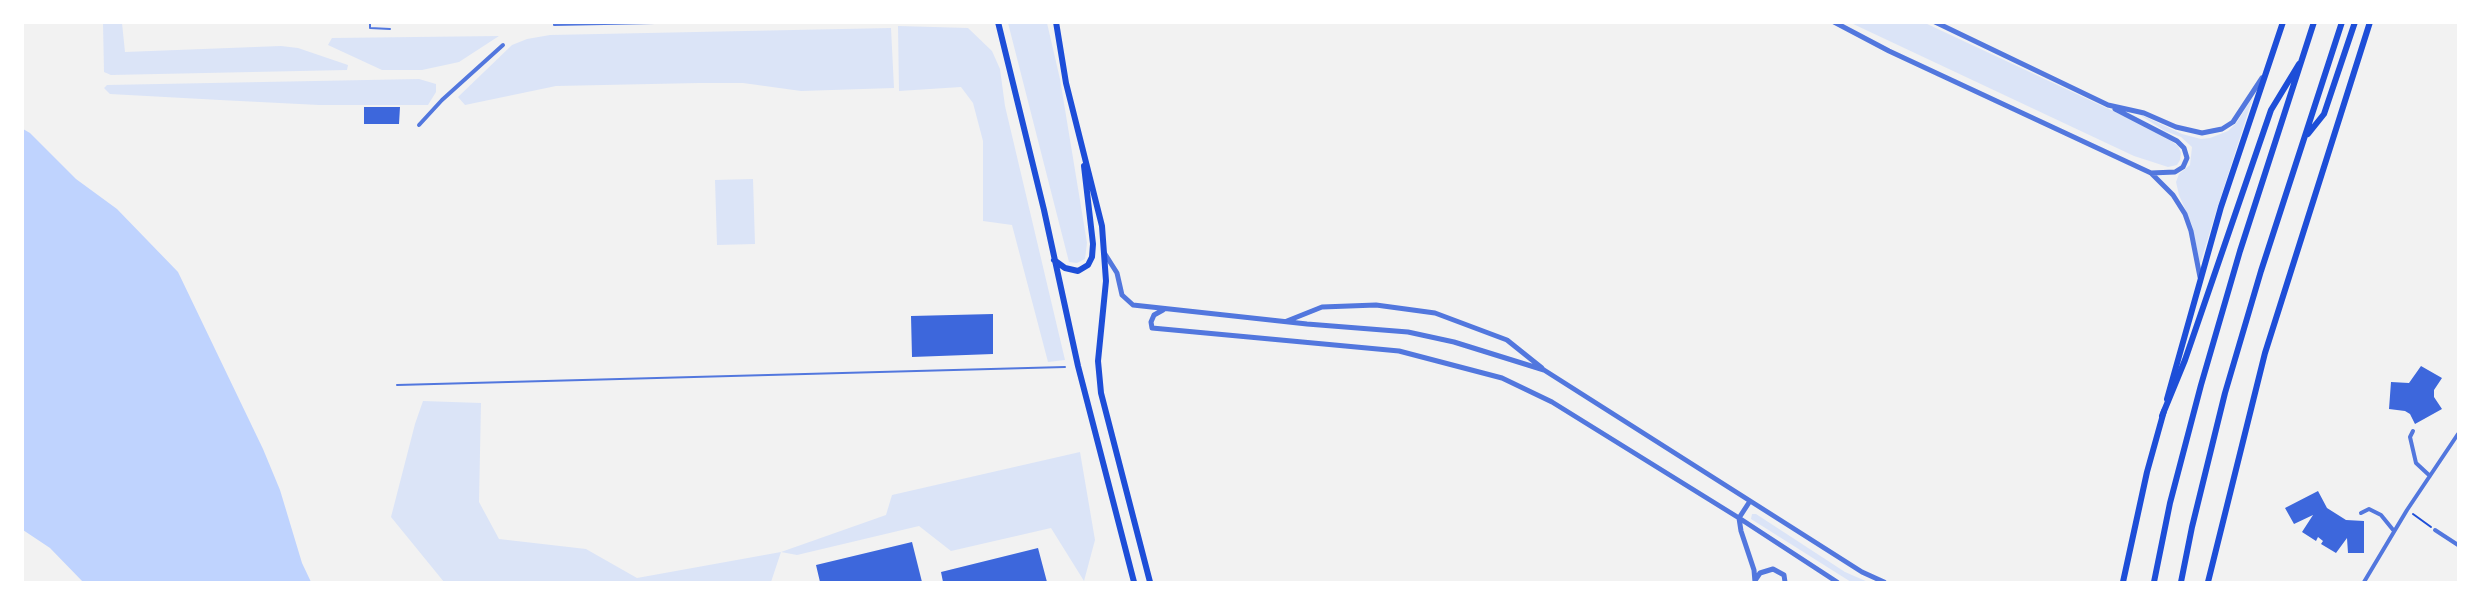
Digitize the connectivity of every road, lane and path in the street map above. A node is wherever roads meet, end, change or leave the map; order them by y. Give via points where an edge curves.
1 (370, 22) edge
2 (554, 22) edge
3 (705, 22) edge
4 (998, 22) edge
5 (1056, 22) edge
6 (1834, 22) edge
7 (1935, 22) edge
8 (2283, 22) edge
9 (2314, 22) edge
10 (2342, 22) edge
11 (2355, 22) edge
12 (2370, 22) edge
13 (390, 29) dead end
14 (504, 45) dead end
15 (2306, 52) junction
16 (2268, 69) junction
17 (2108, 105) junction
18 (419, 125) dead end
19 (2304, 139) junction
20 (1084, 152) junction
21 (2151, 173) junction
22 (1105, 254) junction
23 (1054, 260) junction
24 (2200, 278) junction
25 (1164, 310) junction
26 (1285, 322) junction
27 (1065, 366) dead end
28 (1546, 372) junction
29 (397, 385) dead end
30 (2162, 416) junction
31 (2413, 431) dead end
32 (2458, 434) edge
33 (2430, 476) junction
34 (1750, 501) junction
35 (2407, 510) junction
36 (2362, 512) dead end
37 (1739, 518) junction
38 (2435, 530) joint
39 (2394, 531) junction
40 (2458, 545) edge
41 (1755, 581) edge
42 (1134, 582) edge
43 (1150, 582) edge
44 (1785, 582) edge
45 (1837, 582) edge
46 (1884, 582) edge
47 (2123, 582) edge
48 (2154, 582) edge
49 (2181, 582) edge
50 (2208, 582) edge
51 (2364, 582) edge

1 - 13 lane via 370,28
2 - 3 lane via 554,25
4 - 23 main road
5 - 20 main road via 1066,83
6 - 21 street via 1889,51
7 - 17 street
8 - 16 main road
9 - 15 main road
10 - 19 main road
11 - 19 main road via 2324,114
12 - 50 main road via 2264,353
14 - 18 street
15 - 30 main road via 2271,110 2185,360
15 - 48 main road via 2240,251 2201,385 2170,504
16 - 17 street via 2233,122 2214,132 2192,131 2144,113
16 - 24 main road
17 - 21 street via 2177,140 2184,148 2187,158 2183,167 2175,172
19 - 49 main road via 2225,393
20 - 22 main road via 1102,226
20 - 23 main road via 1092,256 1088,265 1078,271 1065,268
21 - 24 street via 2173,195 2185,214 2192,231
22 - 25 street via 1117,272 1122,295 1133,305
22 - 43 main road via 1106,281 1098,361 1101,393
23 - 42 main road via 1074,366
24 - 30 main road
25 - 26 street
25 - 37 street via 1154,315 1152,328 1399,351 1502,378 1552,402
26 - 28 street via 1408,332 1454,342
26 - 28 street via 1322,307 1376,305 1435,313 1507,340
27 - 29 lane
28 - 34 street
30 - 47 main road
31 - 33 street via 2410,437 2416,463
32 - 33 street
33 - 35 street
34 - 37 street
34 - 46 street via 1862,572
35 - 38 path
35 - 39 street
36 - 39 street via 2368,509 2381,515
37 - 41 street
37 - 45 street
38 - 40 street
39 - 51 street
41 - 44 street via 1760,573 1773,569 1784,575

